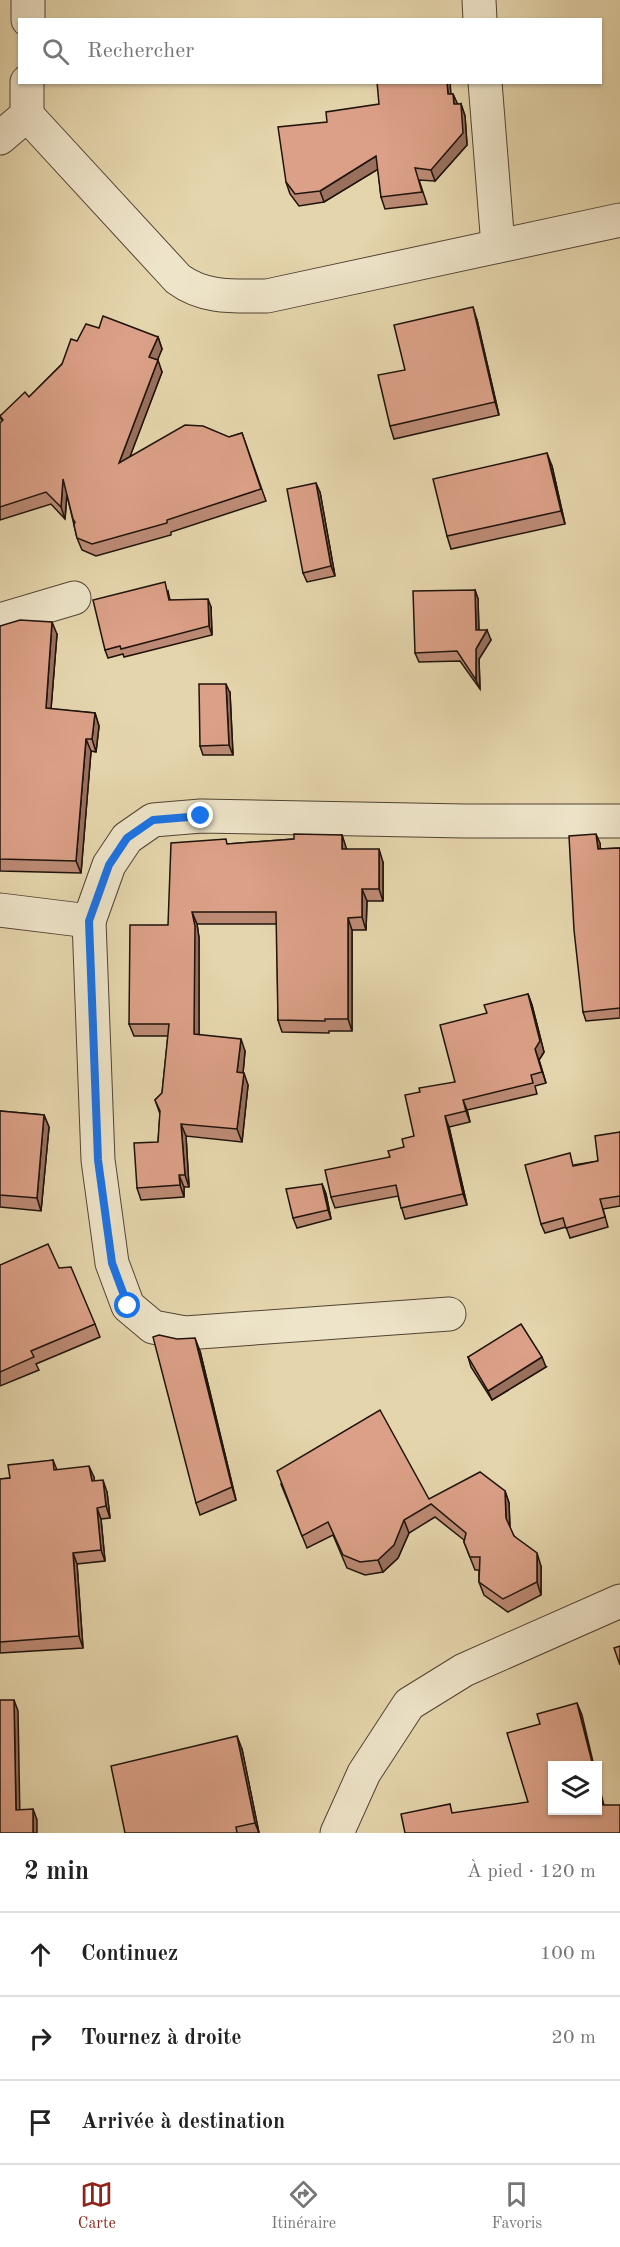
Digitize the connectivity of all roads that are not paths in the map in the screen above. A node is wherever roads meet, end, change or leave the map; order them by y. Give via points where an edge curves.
1 (28, 0) edge
2 (479, 0) edge
3 (28, 18) edge
4 (480, 18) edge
5 (27, 84) edge
6 (485, 84) edge
7 (27, 115) junction
8 (0, 138) edge
9 (620, 220) edge
10 (498, 246) junction
11 (74, 598) dead end
12 (0, 620) edge
13 (620, 821) edge
14 (0, 910) edge
15 (89, 921) junction
16 (448, 1314) dead end
17 (620, 1601) edge
18 (337, 1833) edge

1 - 3 street
2 - 4 street
5 - 7 street
6 - 10 street
7 - 8 street
7 - 10 street via 178,279 189,288 210,295 267,296
9 - 10 street
11 - 12 street
13 - 15 street via 201,816 153,820 127,838 109,865
14 - 15 street
15 - 16 street via 98,1160 112,1263 128,1306 153,1327 185,1333
17 - 18 street via 464,1670 410,1704 364,1773

